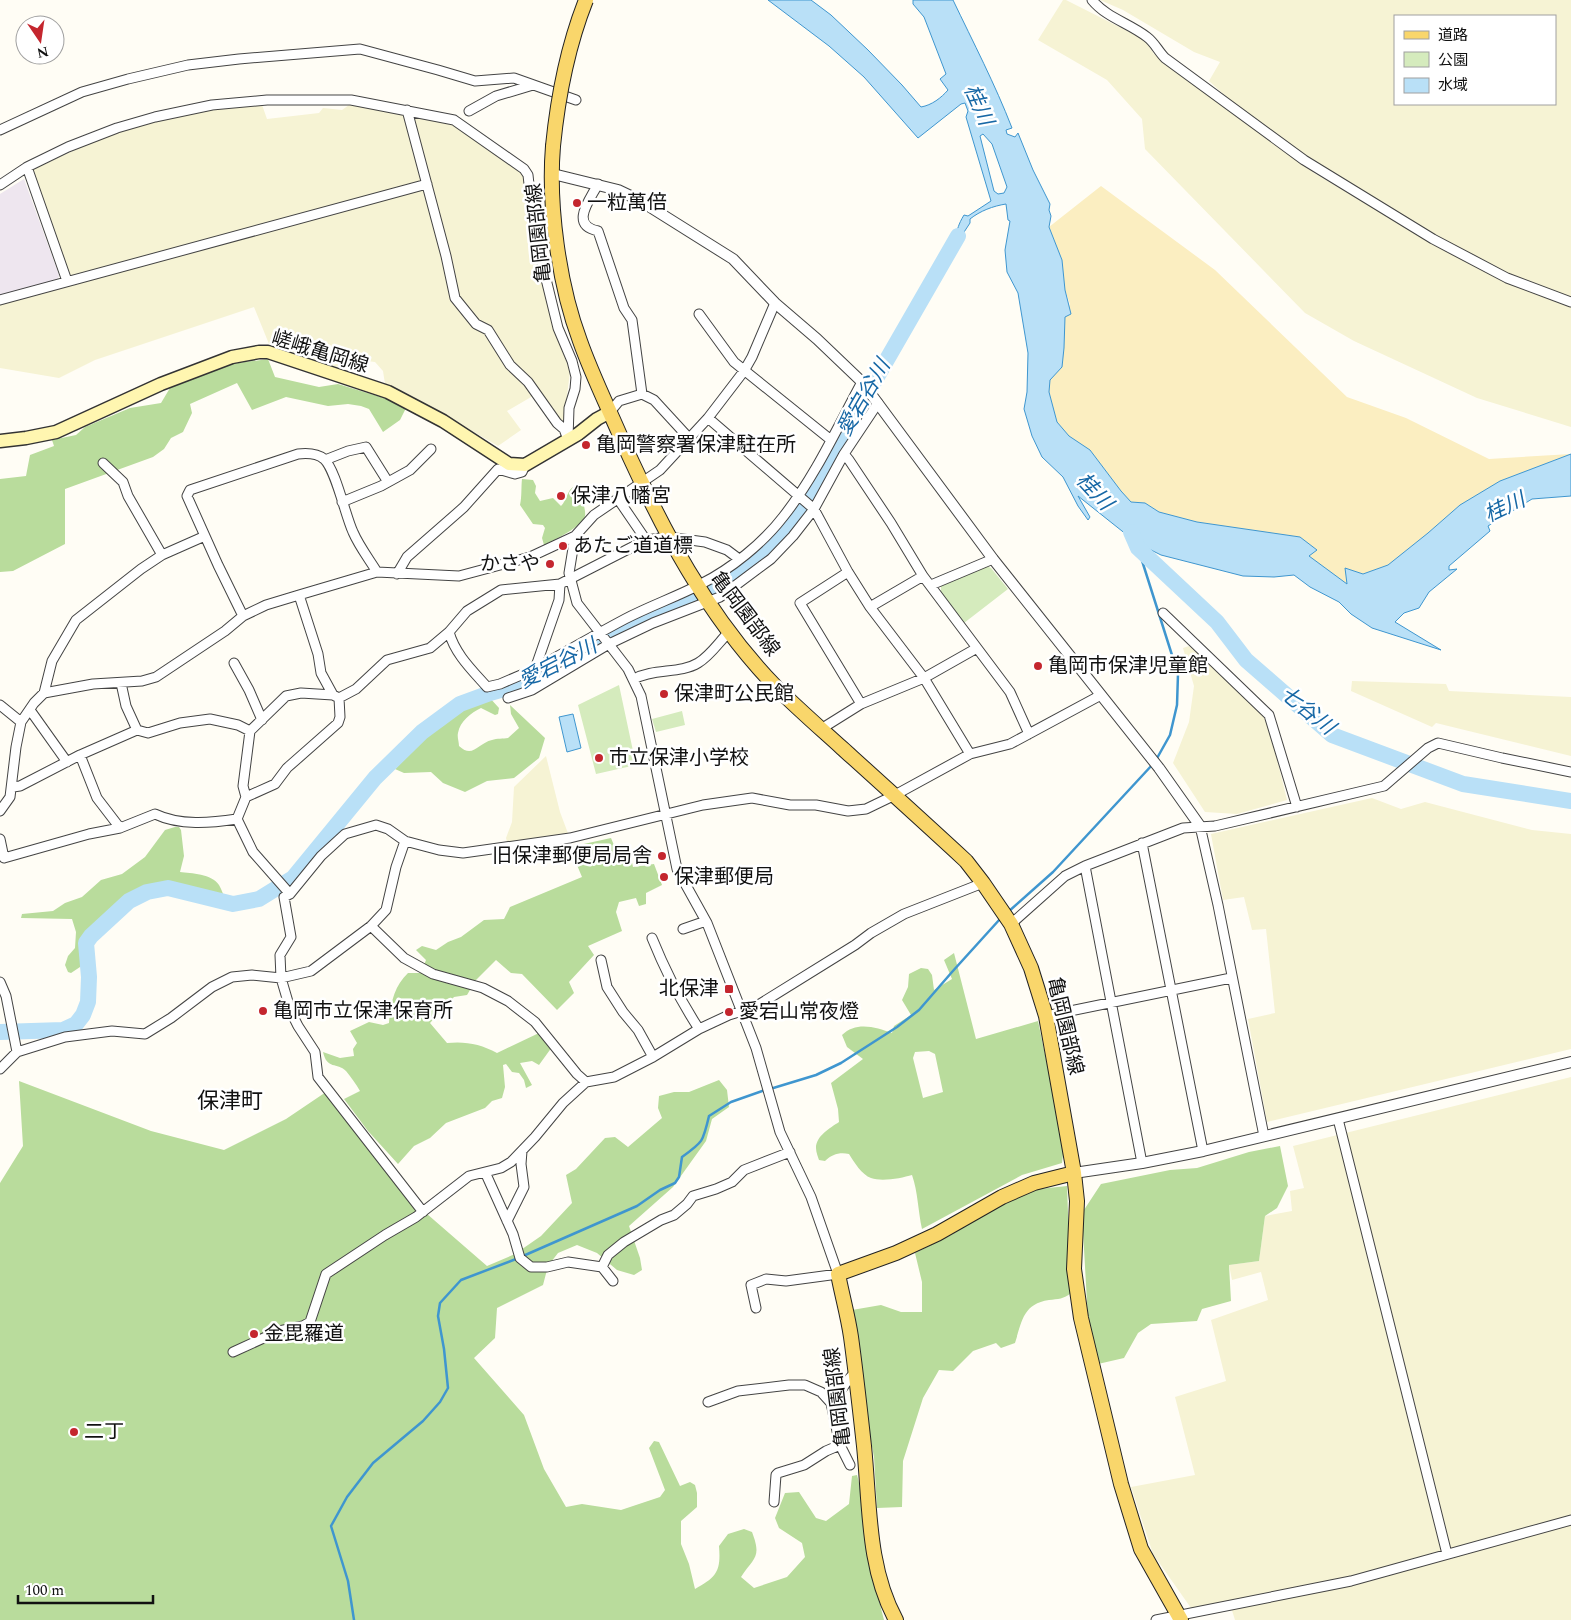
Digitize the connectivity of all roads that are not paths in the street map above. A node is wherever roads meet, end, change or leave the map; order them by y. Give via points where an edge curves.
1 (586, 0) edge
2 (1092, 0) edge
3 (533, 85) junction
4 (576, 100) dead end
5 (407, 110) junction
6 (470, 111) dead end
7 (0, 130) edge
8 (27, 167) junction
9 (553, 174) junction
10 (426, 184) junction
11 (598, 184) junction
12 (0, 185) edge
13 (67, 281) junction
14 (0, 300) edge
15 (775, 302) junction
16 (1571, 302) edge
17 (700, 314) dead end
18 (744, 371) junction
19 (863, 383) junction
20 (642, 394) junction
21 (876, 400) junction
22 (610, 412) junction
23 (708, 418) junction
24 (688, 438) junction
25 (568, 439) junction
26 (831, 440) junction
27 (0, 441) edge
28 (431, 449) dead end
29 (844, 454) junction
30 (325, 460) junction
31 (103, 463) dead end
32 (525, 465) junction
33 (388, 482) junction
34 (641, 482) junction
35 (800, 497) junction
36 (618, 499) junction
37 (342, 502) junction
38 (813, 508) junction
39 (205, 536) junction
40 (575, 536) junction
41 (668, 537) junction
42 (646, 540) junction
43 (162, 555) junction
44 (739, 559) junction
45 (993, 559) junction
46 (377, 572) junction
47 (848, 572) junction
48 (397, 574) junction
49 (923, 576) junction
50 (570, 580) junction
51 (560, 584) junction
52 (931, 585) junction
53 (702, 594) junction
54 (299, 595) junction
55 (870, 607) junction
56 (1163, 613) dead end
57 (243, 616) junction
58 (449, 632) junction
59 (729, 632) junction
60 (600, 634) junction
61 (608, 644) junction
62 (977, 648) junction
63 (234, 663) dead end
64 (535, 669) junction
65 (924, 678) junction
66 (634, 679) junction
67 (121, 683) junction
68 (44, 693) junction
69 (1102, 695) junction
70 (336, 697) junction
71 (508, 698) dead end
72 (861, 704) junction
73 (0, 705) edge
74 (30, 710) junction
75 (262, 720) junction
76 (22, 722) junction
77 (821, 729) junction
78 (137, 730) junction
79 (250, 732) junction
80 (1029, 734) junction
81 (970, 754) junction
82 (80, 755) junction
83 (66, 762) junction
84 (1571, 772) edge
85 (13, 787) junction
86 (895, 796) junction
87 (246, 797) junction
88 (1297, 807) junction
89 (0, 811) edge
90 (666, 815) junction
91 (237, 819) junction
92 (1200, 826) junction
93 (120, 828) junction
94 (0, 839) edge
95 (405, 841) junction
96 (1142, 843) junction
97 (2, 859) edge
98 (1085, 866) junction
99 (983, 883) junction
100 (288, 893) junction
101 (1007, 918) junction
102 (706, 921) junction
103 (371, 926) junction
104 (683, 929) dead end
105 (652, 938) dead end
106 (601, 960) dead end
107 (281, 978) junction
108 (1231, 978) junction
109 (0, 982) edge
110 (1171, 991) junction
111 (1110, 1003) junction
112 (742, 1011) junction
113 (1046, 1016) junction
114 (699, 1029) junction
115 (17, 1052) junction
116 (653, 1056) junction
117 (1571, 1062) edge
118 (0, 1069) edge
119 (586, 1082) junction
120 (1338, 1119) junction
121 (1264, 1136) junction
122 (522, 1151) junction
123 (1204, 1151) junction
124 (790, 1152) junction
125 (1142, 1163) junction
126 (485, 1172) junction
127 (1074, 1173) junction
128 (422, 1212) junction
129 (508, 1220) junction
130 (602, 1267) junction
131 (838, 1274) junction
132 (613, 1281) dead end
133 (756, 1308) dead end
134 (233, 1352) dead end
135 (856, 1372) junction
136 (708, 1402) dead end
137 (831, 1403) junction
138 (840, 1445) junction
139 (850, 1465) dead end
140 (774, 1502) dead end
141 (1571, 1520) edge
142 (1447, 1554) junction
143 (1180, 1618) edge
144 (896, 1620) edge
145 (1156, 1620) edge

1 - 9 main road, 亀岡園部線, bridge via 566,61 557,111
2 - 16 street via 1100,10 1154,42 1165,58 1304,160 1433,239 1507,278
3 - 4 street
3 - 6 street via 496,96
3 - 7 street via 514,78 475,81 360,49 239,59 188,65 82,92
5 - 8 street via 351,100 267,100 212,106 117,128
5 - 10 street
5 - 25 street via 454,120 528,175 534,230 558,328 576,377 569,408
8 - 12 street
8 - 13 street
9 - 11 street
9 - 22 main road, 亀岡園部線 via 555,231 563,281 581,343
10 - 13 street
10 - 25 street via 455,298 476,324 492,334 510,365 528,382
11 - 15 street via 639,200 733,258
11 - 20 street via 582,214 583,221 590,229 598,231 624,308 632,320
13 - 14 street
15 - 18 street
15 - 19 street
17 - 18 street
18 - 23 street
18 - 26 street
19 - 21 street
19 - 26 street
20 - 22 street via 619,401
20 - 24 street via 654,400
21 - 29 street
21 - 45 street
22 - 25 main road
22 - 34 main road, 亀岡園部線
23 - 24 street
23 - 35 street
24 - 34 street via 660,470
25 - 32 main road
26 - 35 street
27 - 32 main road, 嵯峨亀岡線 via 56,432 161,384 232,357 268,352 388,392 509,464
28 - 33 street via 410,470
29 - 38 street
29 - 49 street
30 - 33 street via 366,447
30 - 37 street
30 - 39 street via 317,455 298,454 190,490 187,496
31 - 43 street via 123,482
32 - 48 street via 522,472 515,474 498,469 464,507 407,557
33 - 37 street
34 - 36 street
34 - 41 main road, 亀岡園部線
35 - 38 street
35 - 44 street via 783,518
36 - 40 street via 594,515
36 - 42 street
37 - 46 street via 353,533
38 - 47 street
38 - 53 street via 771,559 738,585 720,597
39 - 43 street
39 - 57 street
40 - 48 street via 530,557 459,576
40 - 50 street via 569,566
41 - 42 street
41 - 44 street via 714,544
41 - 53 main road, 亀岡園部線
42 - 50 street
43 - 68 street via 76,620 52,661
44 - 53 street
45 - 52 street
45 - 69 street
46 - 48 street
46 - 54 street
47 - 55 street
47 - 72 street via 800,603
49 - 52 street
49 - 55 street
50 - 51 street
50 - 60 street via 577,603
51 - 58 street via 501,590 467,611
51 - 64 street via 559,600
52 - 62 street
53 - 59 main road, 亀岡園部線
53 - 60 street
53 - 61 street via 669,616
54 - 57 street
54 - 70 street via 321,672
55 - 65 street
56 - 88 street via 1269,715
57 - 67 street via 156,677
58 - 64 street via 458,653 486,687
58 - 70 street via 430,648 387,660 356,689
59 - 66 street via 698,664 643,674
59 - 77 main road, 亀岡園部線 via 776,687
60 - 61 street
60 - 64 street
61 - 66 street
61 - 71 street via 532,690
62 - 65 street
62 - 80 street via 1010,692
63 - 75 street
65 - 72 street
65 - 81 street
66 - 90 street via 641,696
67 - 68 street via 93,684
67 - 78 street via 126,706
68 - 74 street
69 - 80 street
69 - 92 street
70 - 75 street via 302,693 286,696
70 - 87 street via 340,708 338,723 287,768 275,784
72 - 77 street
73 - 76 street
74 - 76 street
74 - 83 street
75 - 79 street
76 - 85 street via 16,747
77 - 86 main road, 亀岡園部線
78 - 79 street via 148,733 210,719 238,725
78 - 82 street
79 - 87 street via 243,786
80 - 81 street via 1010,744
81 - 86 street
82 - 83 street
82 - 93 street via 97,798
83 - 85 street
84 - 88 street via 1438,743 1384,786
85 - 89 street
86 - 90 street via 866,809 848,811 752,798 703,805
86 - 99 main road, 亀岡園部線 via 966,862
87 - 91 street
88 - 92 street via 1215,826
90 - 95 street via 570,838 463,853
90 - 102 street via 678,869
91 - 93 street via 194,822 171,820 155,814
91 - 100 street via 253,852
92 - 96 street via 1182,828
92 - 108 street
93 - 97 street
94 - 97 street
95 - 100 street via 376,825 345,834
95 - 103 street via 386,910
96 - 98 street
96 - 110 street
98 - 101 street via 1065,876
98 - 111 street
99 - 101 main road, 亀岡園部線
99 - 112 street via 904,914 789,987
100 - 107 street via 284,898 291,937 280,955
101 - 113 main road, 亀岡園部線 via 1031,968
102 - 104 street
102 - 112 street
103 - 107 street via 311,971
103 - 119 street via 404,958 433,974 483,988 508,1002 535,1022
105 - 114 street via 665,970
106 - 116 street via 608,987
107 - 115 street via 232,977 212,987 145,1034 112,1031 65,1037
107 - 128 street via 291,1012 315,1052 318,1078
108 - 110 street
108 - 121 street
109 - 115 street via 6,996
110 - 111 street
110 - 123 street
111 - 113 street
111 - 125 street
112 - 114 street
112 - 124 street via 780,1132
113 - 127 main road, 亀岡園部線
114 - 116 street
115 - 118 street
116 - 119 street via 614,1077
117 - 120 street
119 - 122 street via 563,1103
120 - 121 street
120 - 142 street
121 - 123 street
122 - 126 street via 501,1168
122 - 129 street via 524,1187
123 - 125 street
124 - 130 street via 744,1170 732,1182 693,1196 674,1215 624,1242 608,1255
124 - 131 street via 811,1198
125 - 127 street
126 - 128 street via 469,1176
126 - 129 street
127 - 131 main road via 1034,1183 1002,1197 937,1234
127 - 143 main road, 亀岡園部線 via 1077,1201 1074,1269 1081,1318 1121,1484 1141,1549
128 - 134 street via 326,1274 310,1322 272,1334
129 - 130 street via 520,1258 530,1267 568,1262
130 - 132 street
131 - 133 street via 786,1281 766,1279 751,1285
131 - 135 main road, 亀岡園部線
135 - 137 street
135 - 144 main road, 亀岡園部線 via 868,1519 882,1590
136 - 137 street via 738,1391 805,1385 821,1392
137 - 138 street
138 - 139 street
138 - 140 street via 804,1465 778,1473
141 - 142 street
142 - 143 street via 1350,1580
143 - 145 street

